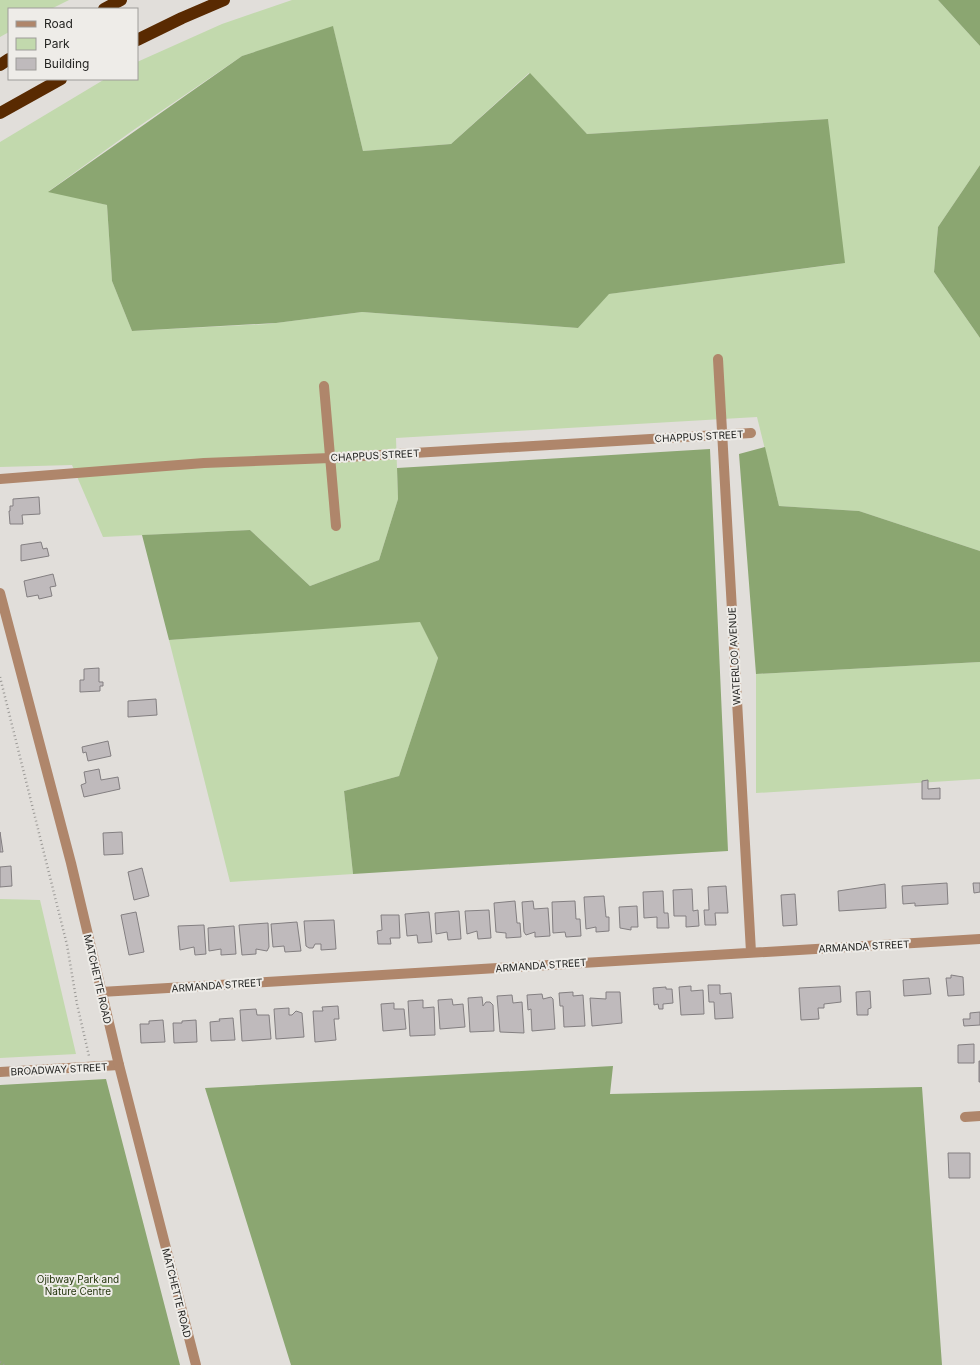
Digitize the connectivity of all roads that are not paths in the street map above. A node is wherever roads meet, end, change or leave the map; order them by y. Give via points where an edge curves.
1 (121, 0) edge
2 (224, 0) edge
3 (106, 8) edge
4 (138, 40) edge
5 (59, 80) edge
6 (0, 113) edge
7 (718, 359) dead end
8 (324, 386) dead end
9 (750, 433) dead end
10 (722, 435) junction
11 (330, 458) junction
12 (0, 479) edge
13 (336, 526) dead end
14 (0, 593) edge
15 (980, 939) edge
16 (751, 952) junction
17 (101, 992) junction
18 (119, 1065) junction
19 (0, 1072) edge
20 (980, 1116) edge
21 (965, 1117) dead end
22 (196, 1365) edge

1 - 3 highway
2 - 4 highway
5 - 6 highway
7 - 10 street, WATERLOO AVENUE
8 - 11 street
9 - 10 street, CHAPPUS STREET
10 - 11 street, CHAPPUS STREET
10 - 16 street, WATERLOO AVENUE
11 - 12 street, CHAPPUS STREET via 204,463
11 - 13 street
14 - 17 street, MATCHETTE ROAD via 71,863
15 - 16 street, ARMANDA STREET
16 - 17 street, ARMANDA STREET
17 - 18 street, MATCHETTE ROAD
18 - 19 street, BROADWAY STREET
18 - 22 street, MATCHETTE ROAD
20 - 21 street

